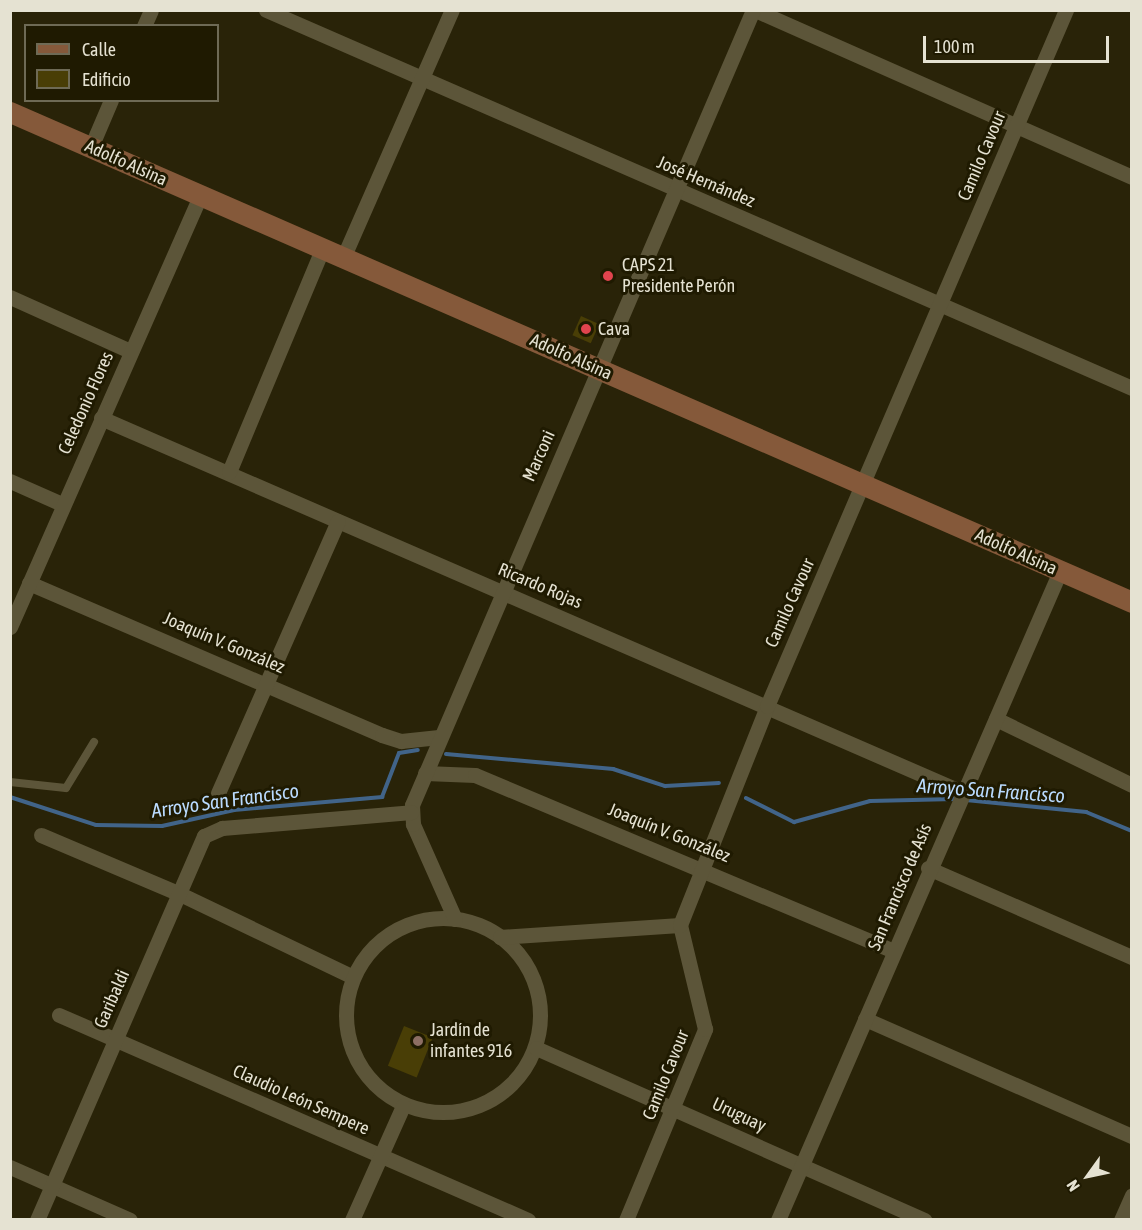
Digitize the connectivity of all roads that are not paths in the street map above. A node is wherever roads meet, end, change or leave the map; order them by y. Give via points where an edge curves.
1 (151, 10) edge
2 (266, 10) edge
3 (452, 10) edge
4 (754, 10) edge
5 (1066, 10) edge
6 (145, 24) edge
7 (422, 79) junction
8 (110, 102) edge
9 (10, 112) edge
10 (1017, 126) junction
11 (91, 147) junction
12 (1131, 177) edge
13 (673, 190) junction
14 (200, 196) junction
15 (322, 250) junction
16 (343, 258) junction
17 (10, 297) edge
18 (939, 304) junction
19 (130, 351) junction
20 (598, 369) junction
21 (1131, 388) edge
22 (101, 418) junction
23 (229, 472) junction
24 (10, 481) edge
25 (864, 484) junction
26 (62, 504) junction
27 (338, 521) junction
28 (1060, 571) junction
29 (29, 583) junction
30 (501, 591) junction
31 (1131, 602) edge
32 (10, 627) edge
33 (267, 682) junction
34 (767, 706) junction
35 (996, 719) junction
36 (439, 737) junction
37 (94, 742) dead end
38 (425, 773) junction
39 (10, 782) edge
40 (1131, 785) edge
41 (218, 794) dead end
42 (959, 797) junction
43 (411, 812) junction
44 (40, 835) dead end
45 (702, 866) junction
46 (928, 868) junction
47 (180, 894) junction
48 (455, 919) junction
49 (680, 925) junction
50 (500, 937) junction
51 (893, 951) junction
52 (1131, 957) edge
53 (353, 977) junction
54 (59, 1015) dead end
55 (865, 1019) junction
56 (116, 1040) junction
57 (536, 1048) junction
58 (403, 1106) junction
59 (675, 1107) junction
60 (1131, 1136) edge
61 (380, 1155) junction
62 (802, 1166) junction
63 (10, 1167) edge
64 (53, 1184) junction
65 (1131, 1195) edge
66 (37, 1220) edge
67 (130, 1220) edge
68 (351, 1220) edge
69 (528, 1220) edge
70 (626, 1220) edge
71 (778, 1220) edge
72 (925, 1220) edge
73 (1121, 1220) edge

1 - 6 street
2 - 7 street, José Hernández
3 - 7 street
4 - 10 street
4 - 13 street, Marconi
5 - 10 street, Camilo Cavour
7 - 13 street, José Hernández
7 - 16 street
8 - 11 street
9 - 11 street, Adolfo Alsina
10 - 12 street
10 - 18 street, Camilo Cavour
11 - 14 street, Adolfo Alsina
13 - 18 street, José Hernández
13 - 20 street, Marconi
14 - 15 street, Adolfo Alsina
14 - 19 street, Celedonio Flores
15 - 16 street, Adolfo Alsina
15 - 23 street
16 - 20 street, Adolfo Alsina
17 - 19 street
18 - 21 street, José Hernández
18 - 25 street, Camilo Cavour
19 - 22 street, Celedonio Flores
20 - 25 street, Adolfo Alsina
20 - 30 street, Marconi
22 - 23 street, Ricardo Rojas
22 - 26 street, Celedonio Flores
23 - 27 street, Ricardo Rojas
24 - 26 street
25 - 28 street, Adolfo Alsina
25 - 34 street, Camilo Cavour
26 - 29 street, Celedonio Flores
27 - 30 street, Ricardo Rojas
27 - 33 street
28 - 31 street, Adolfo Alsina
28 - 35 street, San Francisco de Asís
29 - 32 street, Celedonio Flores
29 - 33 street, Joaquín V. González
30 - 34 street, Ricardo Rojas
30 - 36 street, Marconi
33 - 36 street, Joaquín V. González via 393,739
33 - 41 street
34 - 42 street, Ricardo Rojas
34 - 45 street, Camilo Cavour
35 - 40 street
35 - 42 street, San Francisco de Asís
36 - 38 street, Marconi
37 - 39 lane via 66,788
38 - 43 street, Marconi
38 - 45 street, Joaquín V. González via 475,775
42 - 46 street, San Francisco de Asís
43 - 47 street, Garibaldi via 209,831
43 - 48 street
44 - 47 street
45 - 49 street, Camilo Cavour
45 - 51 street, Joaquín V. González
46 - 51 street, San Francisco de Asís
46 - 52 street
47 - 53 street
47 - 56 street, Garibaldi
48 - 50 street
48 - 53 street via 409,923 386,936
49 - 50 street
49 - 59 street, Camilo Cavour via 705,1029
50 - 57 street via 520,956 536,984 541,1016
51 - 55 street, San Francisco de Asís
53 - 58 street via 346,1007 348,1038 360,1067
54 - 56 street, Claudio León Sempere
55 - 60 street
55 - 62 street, San Francisco de Asís
56 - 61 street, Claudio León Sempere
56 - 64 street, Garibaldi
57 - 58 street via 521,1075 498,1097 469,1110 438,1113
57 - 59 street, Uruguay
58 - 61 street
59 - 62 street, Uruguay
59 - 70 street, Camilo Cavour
61 - 68 street
61 - 69 street, Claudio León Sempere
62 - 71 street, San Francisco de Asís
62 - 72 street, Uruguay
63 - 64 street
64 - 66 street, Garibaldi
64 - 67 street
65 - 73 street

